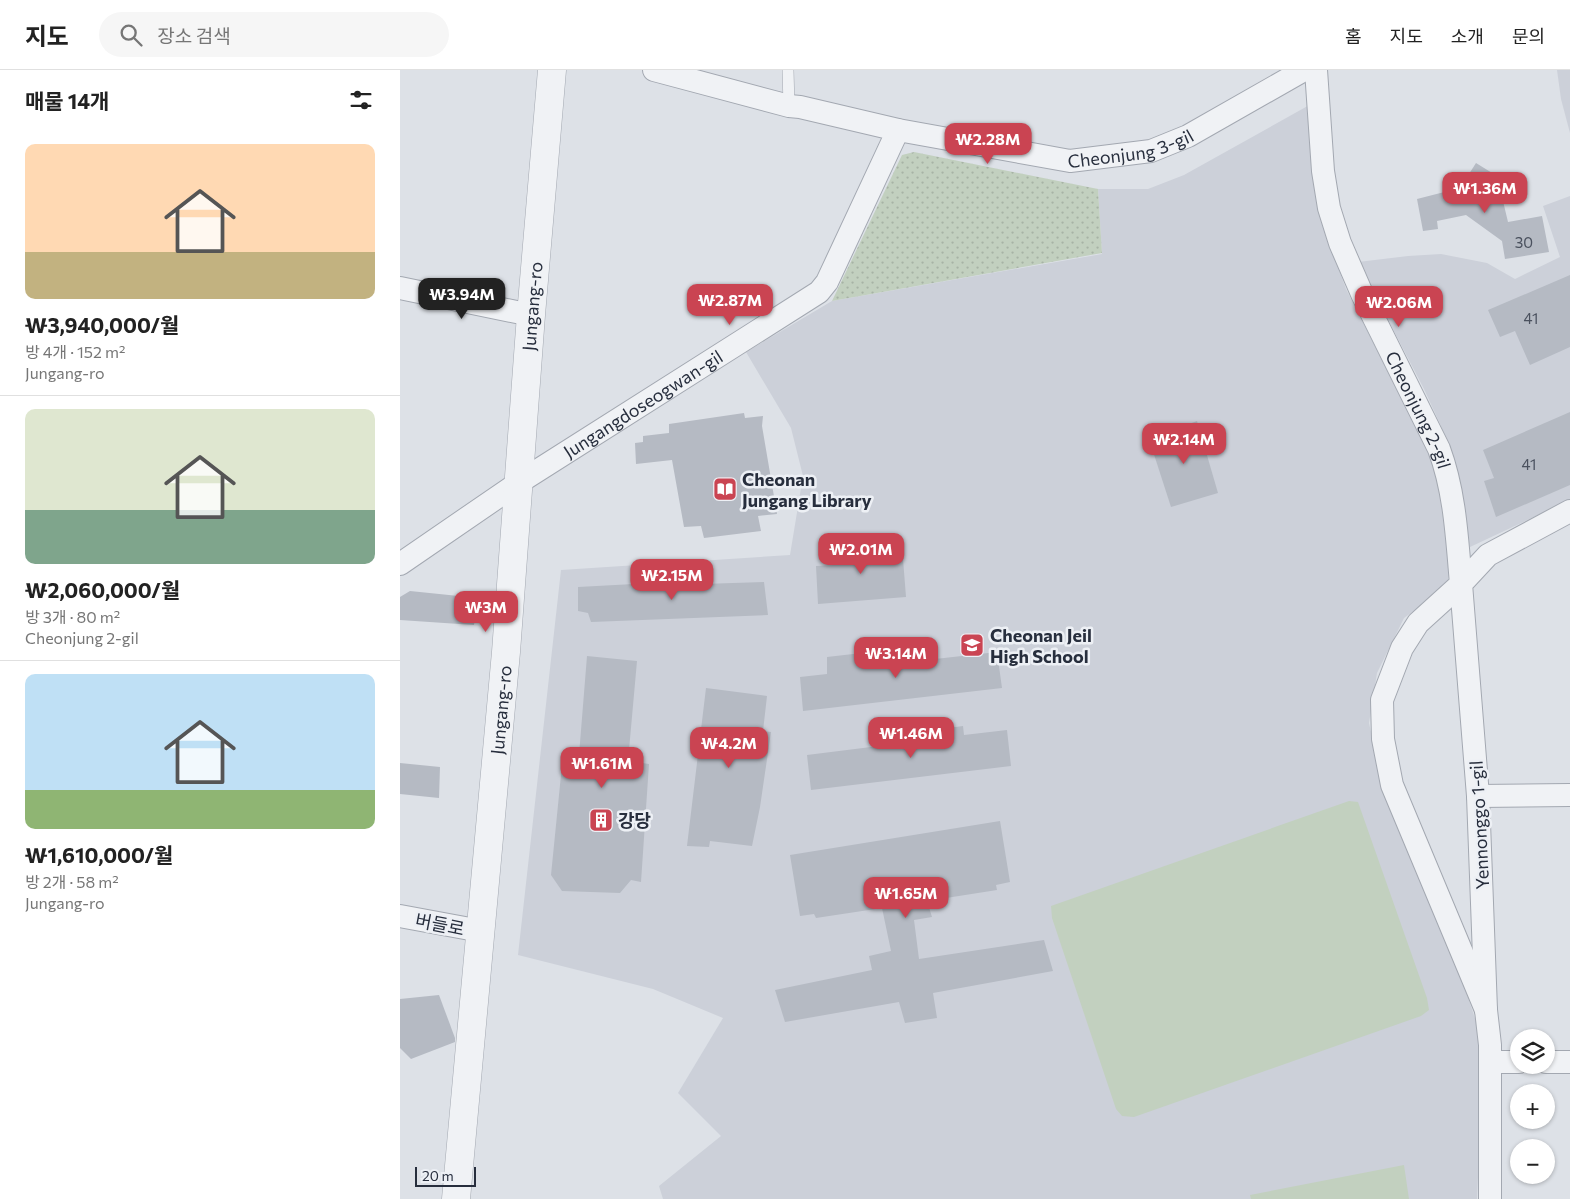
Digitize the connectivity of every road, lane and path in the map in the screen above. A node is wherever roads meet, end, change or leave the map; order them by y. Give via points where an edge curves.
1 (552, 70) edge
2 (654, 70) edge
3 (788, 70) edge
4 (1304, 70) edge
5 (1316, 70) edge
6 (705, 76) edge
7 (789, 106) junction
8 (898, 130) junction
9 (400, 288) edge
10 (531, 315) junction
11 (518, 483) junction
12 (1570, 511) edge
13 (400, 564) edge
14 (1462, 584) junction
15 (1570, 795) edge
16 (1478, 796) junction
17 (400, 916) edge
18 (481, 931) junction
19 (1486, 1010) junction
20 (1490, 1062) junction
21 (1510, 1062) edge
22 (1555, 1062) edge
23 (1570, 1062) edge
24 (456, 1199) edge
25 (1490, 1199) edge

1 - 10 street, Jungang-ro
2 - 6 street, Cheonjung 3-gil
3 - 7 lane
4 - 8 street, Cheonjung 3-gil via 1188,136 1151,151 1070,161
5 - 14 street, Cheonjung 2-gil via 1323,171 1329,208 1363,296 1446,466 1454,504
6 - 7 street, Cheonjung 3-gil
7 - 8 street, Cheonjung 3-gil
8 - 11 street, Jungangdoseogwan-gil via 827,282 819,292
9 - 10 street
10 - 11 street, Jungang-ro
11 - 13 street, Jungangdoseogwan-gil
11 - 18 street, Jungang-ro
12 - 14 street via 1488,555
14 - 16 street, Yennonggo 1-gil
14 - 19 street via 1418,623 1402,648 1382,700 1383,739 1392,785
15 - 16 street
16 - 19 street, Yennonggo 1-gil
17 - 18 street, 버들로
18 - 24 street, Jungang-ro
19 - 20 street, Yennonggo 1-gil
20 - 21 street
20 - 25 street, Yennonggo 1-gil
22 - 23 street

